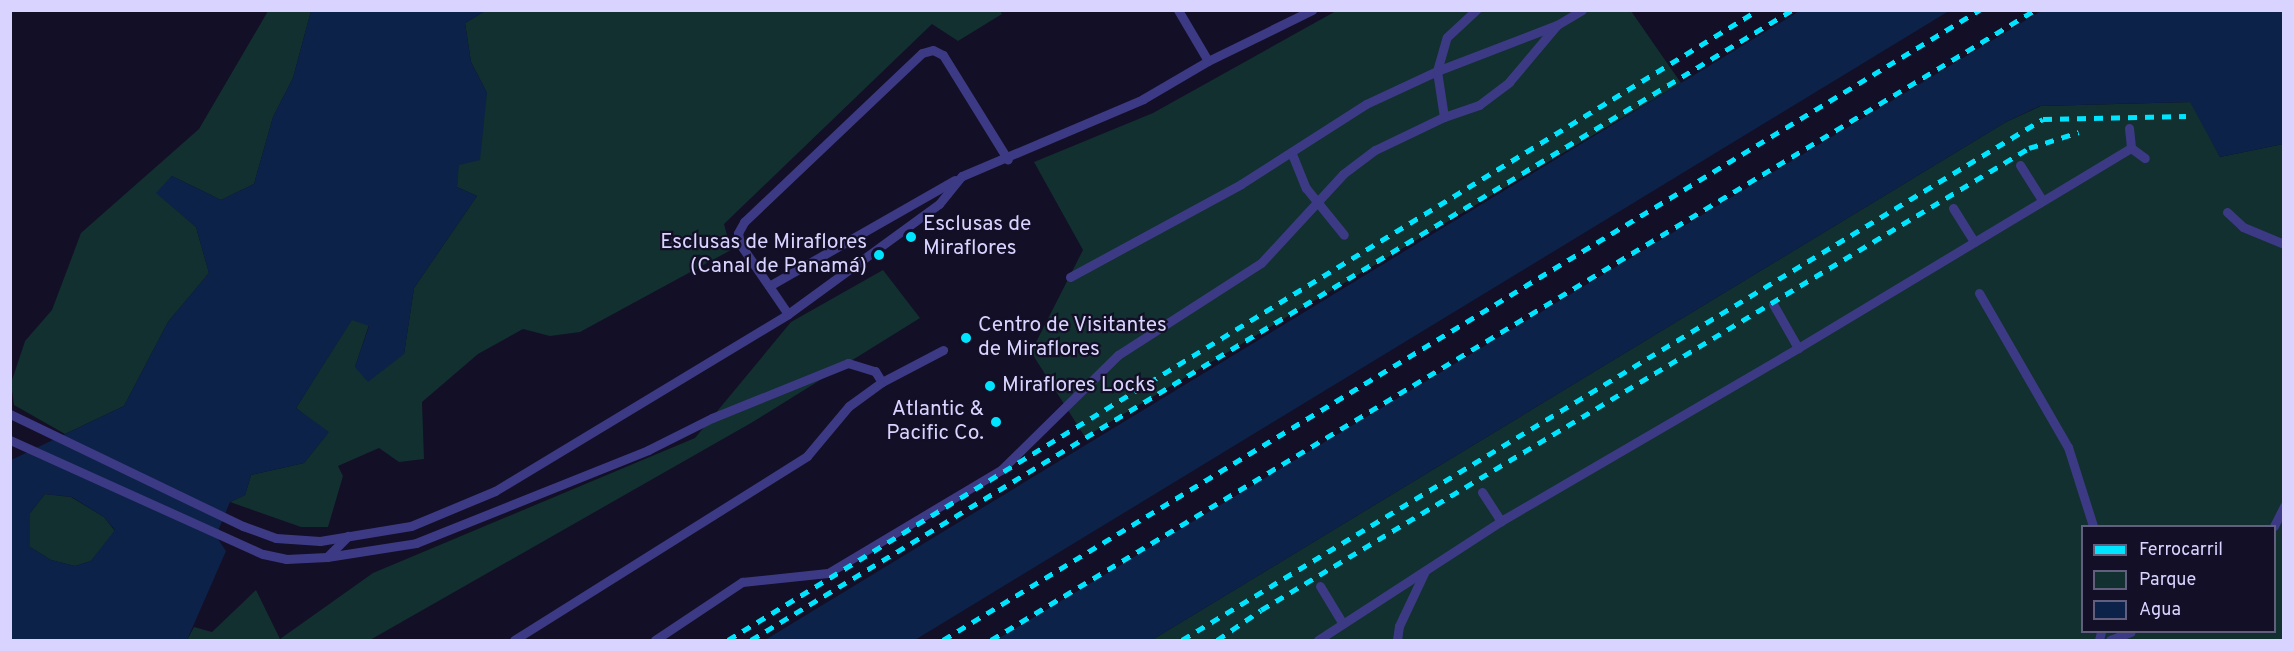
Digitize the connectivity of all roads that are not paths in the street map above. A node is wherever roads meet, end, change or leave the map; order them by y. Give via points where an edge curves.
1 (1178, 10) edge
2 (1476, 10) edge
3 (1582, 10) edge
4 (1305, 12) edge
5 (1557, 25) junction
6 (1208, 61) junction
7 (1437, 72) junction
8 (1444, 117) junction
9 (2129, 128) dead end
10 (2131, 148) junction
11 (1292, 154) junction
12 (2145, 158) dead end
13 (1008, 160) junction
14 (2020, 165) dead end
15 (962, 176) junction
16 (2042, 200) junction
17 (1318, 201) junction
18 (1953, 208) dead end
19 (2227, 212) dead end
20 (1344, 235) dead end
21 (1974, 242) junction
22 (2283, 244) edge
23 (1070, 277) dead end
24 (769, 286) junction
25 (1979, 294) dead end
26 (1773, 304) dead end
27 (788, 314) junction
28 (1798, 348) junction
29 (943, 351) dead end
30 (882, 382) junction
31 (10, 414) edge
32 (10, 440) edge
33 (1482, 492) dead end
34 (2283, 506) edge
35 (1501, 521) junction
36 (2093, 525) edge
37 (2274, 525) edge
38 (348, 536) junction
39 (327, 557) junction
40 (1426, 568) junction
41 (1320, 586) dead end
42 (1343, 624) junction
43 (2128, 633) edge
44 (514, 640) edge
45 (655, 640) edge
46 (1318, 640) edge
47 (1397, 640) edge
48 (2110, 640) edge

1 - 6 lane
2 - 7 lane via 1447,37
3 - 5 lane
4 - 6 lane
5 - 7 lane
5 - 8 lane via 1509,82 1479,105
6 - 13 lane via 1143,99
7 - 8 lane
7 - 11 lane via 1366,104
8 - 17 lane via 1375,150 1343,174
9 - 10 lane
10 - 12 lane
10 - 16 lane
11 - 17 lane via 1306,188
11 - 23 lane
13 - 15 lane
13 - 24 lane via 943,55 933,50 922,53 744,222 738,233 740,244
14 - 16 lane
15 - 24 lane
15 - 27 lane via 939,204
16 - 21 lane
17 - 20 lane
17 - 45 lane via 1261,263 1118,355 1001,470 828,573 742,582
18 - 21 lane
19 - 22 lane via 2243,227
21 - 28 lane
24 - 27 lane
25 - 36 lane via 2068,447
26 - 28 lane
27 - 38 lane via 495,491 411,526
28 - 35 lane
29 - 30 lane
30 - 39 lane via 875,371 848,363 712,418 648,450 416,543
30 - 44 lane via 840,415 807,456
31 - 38 lane via 243,526 297,541
32 - 39 lane via 239,545 286,558
33 - 35 lane
34 - 37 lane
35 - 40 lane
38 - 39 lane
40 - 42 lane
40 - 47 lane via 1399,626
41 - 42 lane
42 - 46 lane
43 - 48 lane

